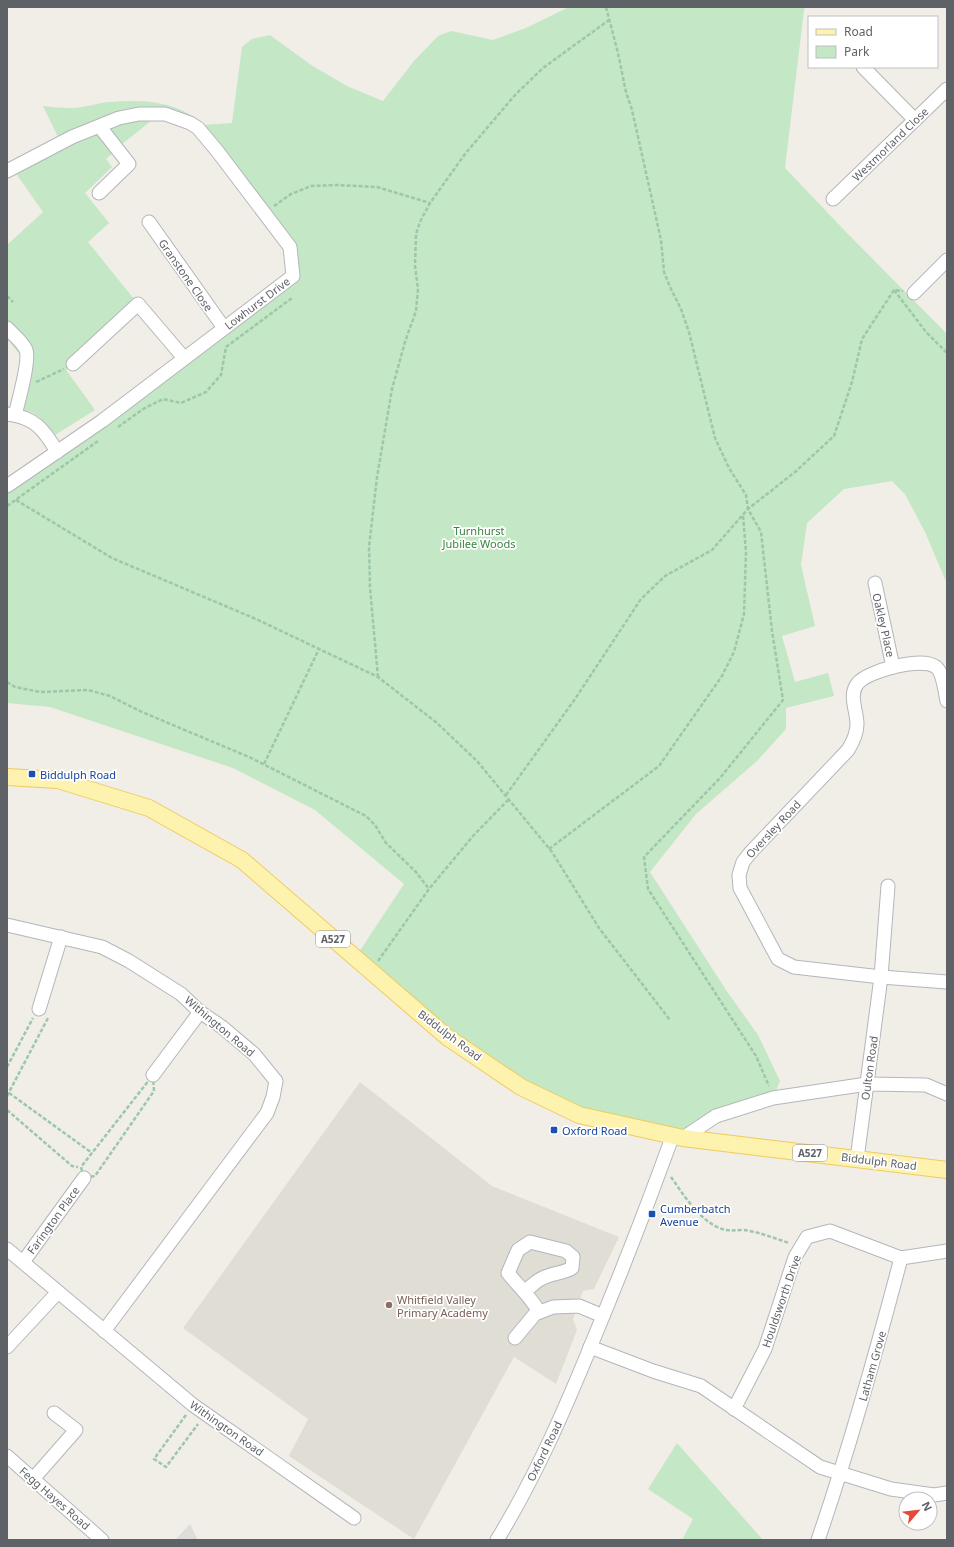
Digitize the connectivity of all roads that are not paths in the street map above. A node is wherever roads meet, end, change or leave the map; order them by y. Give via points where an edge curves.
1 (864, 68) edge
2 (947, 89) edge
3 (915, 120) junction
4 (100, 127) junction
5 (7, 171) edge
6 (99, 193) dead end
7 (833, 199) dead end
8 (149, 222) dead end
9 (947, 260) edge
10 (914, 293) road end
11 (7, 328) edge
12 (224, 328) junction
13 (184, 358) junction
14 (73, 364) road end
15 (11, 415) edge
16 (57, 452) junction
17 (7, 486) edge
18 (875, 583) dead end
19 (894, 667) junction
20 (947, 701) edge
21 (7, 777) edge
22 (888, 886) dead end
23 (7, 925) edge
24 (61, 937) junction
25 (881, 977) junction
26 (947, 982) edge
27 (39, 1009) road end
28 (200, 1012) junction
29 (153, 1075) road end
30 (866, 1084) junction
31 (947, 1094) edge
32 (678, 1136) junction
33 (857, 1158) junction
34 (947, 1170) edge
35 (82, 1173) road end
36 (7, 1249) edge
37 (947, 1251) edge
38 (901, 1258) junction
39 (23, 1262) junction
40 (58, 1292) junction
41 (524, 1292) junction
42 (539, 1312) junction
43 (603, 1316) junction
44 (104, 1331) junction
45 (515, 1338) dead end
46 (7, 1347) edge
47 (590, 1347) junction
48 (734, 1409) junction
49 (54, 1413) dead end
50 (7, 1456) edge
51 (841, 1473) junction
52 (33, 1479) junction
53 (947, 1493) edge
54 (354, 1518) dead end
55 (99, 1539) edge
56 (497, 1540) edge
57 (818, 1540) edge

1 - 3 street
2 - 3 street, Westmorland Close
3 - 7 street, Westmorland Close
4 - 5 street, Lowhurst Drive via 72,137
4 - 6 street via 129,164
4 - 12 street, Lowhurst Drive via 120,118 139,114 165,114 198,128 290,247 293,276
8 - 12 street, Granstone Close
9 - 10 street
11 - 15 street via 26,351 21,389
12 - 13 street, Lowhurst Drive
13 - 14 street via 138,304
13 - 16 street, Lowhurst Drive
15 - 16 street via 30,419 41,428
16 - 17 street, Lowhurst Drive
18 - 19 street, Oakley Place
19 - 20 street, Oversley Road via 920,663 936,666 940,671
19 - 25 street, Oversley Road via 865,677 857,684 853,700 857,724 855,738 848,750 750,853 743,862 739,875 740,888 778,959 794,967
21 - 32 main road, Biddulph Road / A527 via 58,780 149,808 242,860 447,1036 521,1087 579,1115
22 - 25 street, Oulton Road
23 - 24 street, Withington Road
24 - 27 street
24 - 28 street, Withington Road via 102,947 129,961 181,994
25 - 26 street, Oversley Road
25 - 30 street, Oulton Road
28 - 29 street
28 - 44 street, Withington Road via 242,1043 267,1069 276,1081 273,1097 267,1113
30 - 31 street via 926,1085
30 - 32 street via 773,1098 716,1116
30 - 33 street, Oulton Road
32 - 33 main road, Biddulph Road / A527
32 - 43 street, Oxford Road via 662,1165
33 - 34 main road, Biddulph Road / A527
35 - 39 street, Farington Place
36 - 39 street, Withington Road
37 - 38 street, Houldsworth Drive
38 - 48 street, Houldsworth Drive via 830,1231 807,1237 795,1256 765,1349
38 - 51 street, Latham Grove
39 - 40 street, Withington Road
40 - 44 street, Withington Road
40 - 46 street
41 - 41 street via 508,1273 518,1250 530,1242 566,1251 573,1257 572,1268 539,1280
41 - 42 street
42 - 43 street via 553,1307 579,1306
42 - 45 street
43 - 47 street, Oxford Road
44 - 54 street, Withington Road via 193,1405
47 - 48 street via 701,1386
47 - 56 street, Oxford Road via 564,1410 515,1511
48 - 51 street via 820,1467
49 - 52 street via 76,1430
50 - 52 street, Fegg Hayes Road
51 - 53 street via 891,1489 934,1495
51 - 57 street, Latham Grove
52 - 55 street, Fegg Hayes Road

